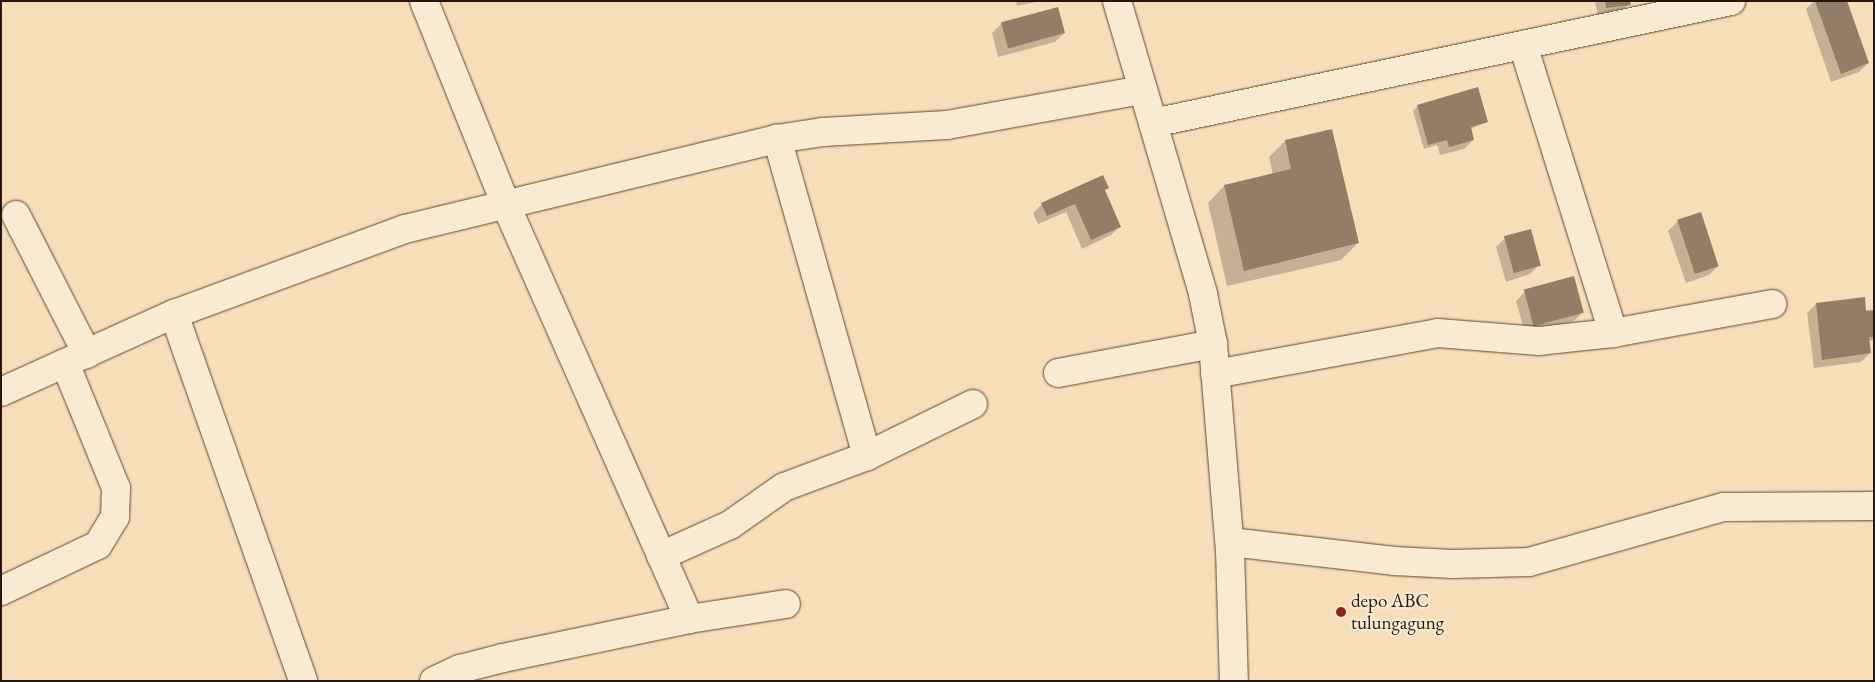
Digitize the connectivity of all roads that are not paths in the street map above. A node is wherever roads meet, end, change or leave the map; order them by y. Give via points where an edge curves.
1 (424, 1) edge
2 (1117, 1) edge
3 (1731, 1) edge
4 (1522, 45) junction
5 (1142, 90) junction
6 (1152, 123) junction
7 (777, 139) junction
8 (505, 203) junction
9 (16, 215) dead end
10 (1772, 304) dead end
11 (174, 314) junction
12 (1613, 333) junction
13 (1213, 344) junction
14 (76, 358) junction
15 (1058, 373) dead end
16 (1215, 374) junction
17 (1, 392) edge
18 (973, 404) dead end
19 (867, 456) junction
20 (1874, 506) edge
21 (1230, 546) junction
22 (660, 556) junction
23 (1, 591) edge
24 (786, 604) dead end
25 (689, 619) junction
26 (303, 681) edge
27 (434, 681) edge
28 (1234, 681) edge

1 - 8 street
2 - 5 street
3 - 4 street
4 - 6 street
4 - 12 street
5 - 6 street
5 - 7 street via 947,125 823,132
6 - 13 street via 1203,294
7 - 8 street
7 - 19 street
8 - 11 street via 405,229
8 - 22 street
9 - 14 street
10 - 12 street
11 - 14 street
11 - 26 street
12 - 16 street via 1539,341 1438,333
13 - 15 street
13 - 16 street
14 - 17 street
14 - 23 street via 116,488 115,517 98,545
16 - 21 street
18 - 19 street
19 - 22 street via 784,487 730,525
20 - 21 street via 1724,507 1529,562 1452,564 1394,561
21 - 28 street
22 - 25 street
24 - 25 street
25 - 27 street via 502,658 460,669

